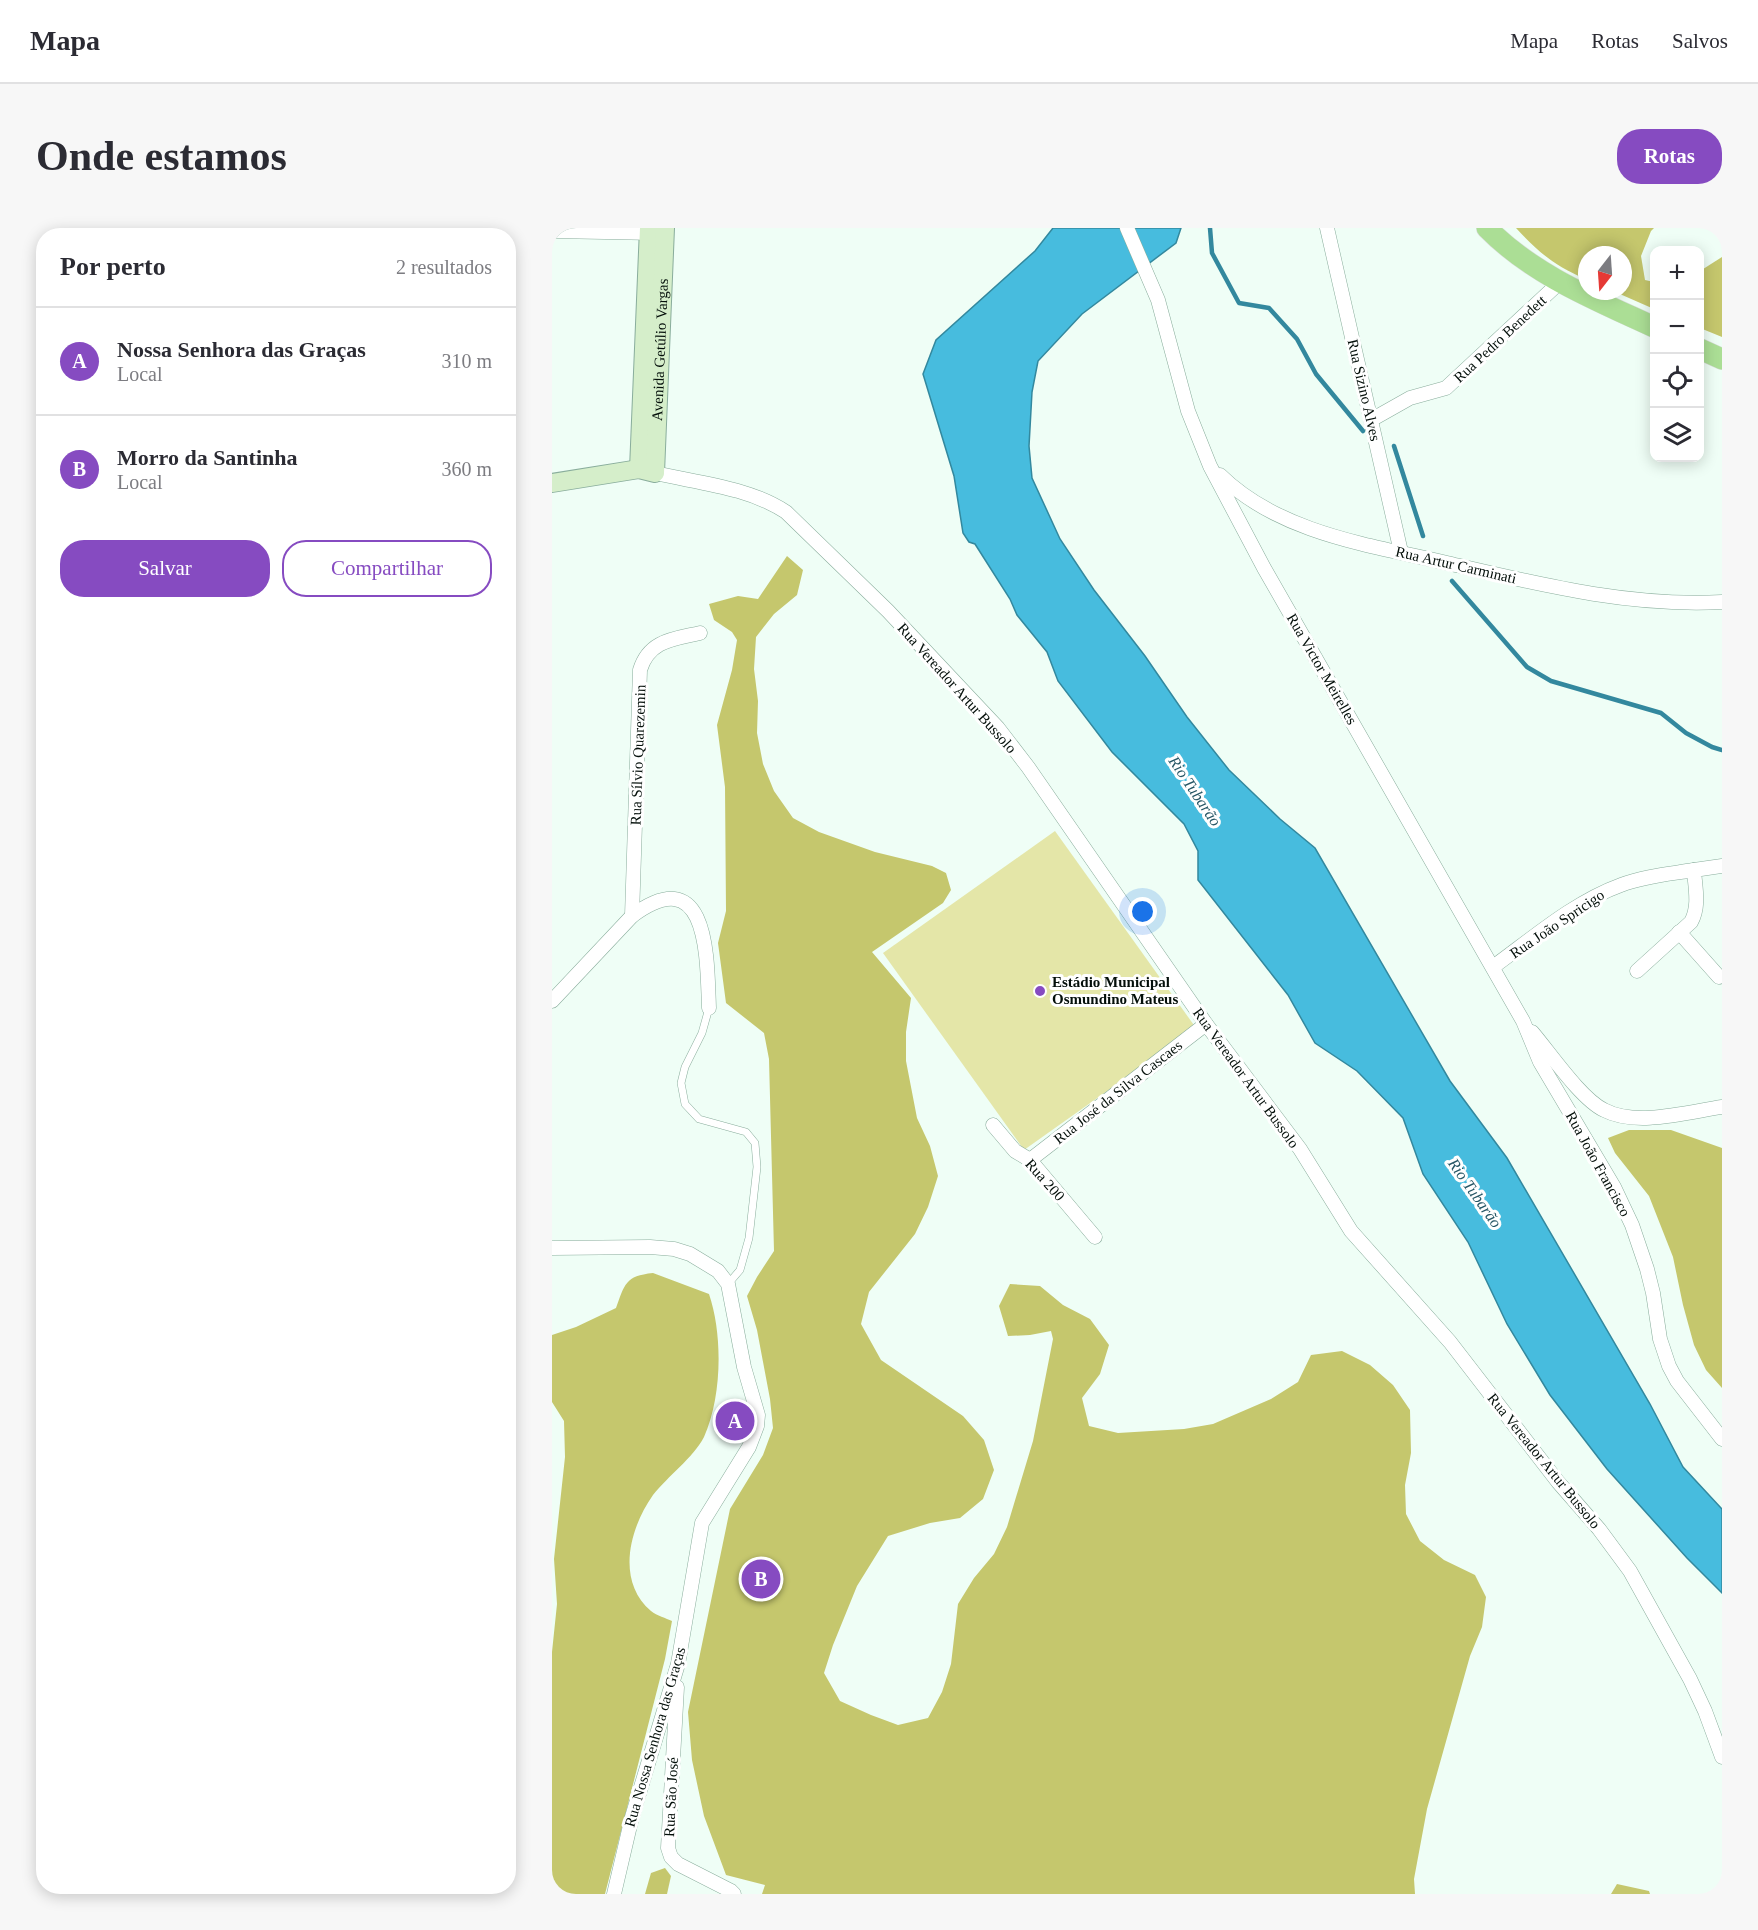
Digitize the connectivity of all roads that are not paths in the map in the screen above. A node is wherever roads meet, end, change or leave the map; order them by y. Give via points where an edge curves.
1 (1127, 228) edge
2 (1327, 228) edge
3 (1487, 228) edge
4 (552, 231) edge
5 (657, 231) edge
6 (1560, 282) junction
7 (1650, 325) edge
8 (1704, 351) edge
9 (1722, 359) edge
10 (1371, 420) junction
11 (1210, 466) junction
12 (647, 471) junction
13 (552, 483) edge
14 (1401, 552) junction
15 (1722, 602) edge
16 (700, 633) dead end
17 (1722, 866) edge
18 (1694, 870) junction
19 (632, 916) junction
20 (1679, 932) junction
21 (1493, 967) junction
22 (1637, 971) dead end
23 (1719, 977) dead end
24 (552, 1000) edge
25 (709, 1008) joint
26 (1523, 1021) junction
27 (1206, 1024) junction
28 (1722, 1107) edge
29 (993, 1125) dead end
30 (1030, 1160) junction
31 (1095, 1238) dead end
32 (552, 1248) edge
33 (729, 1284) junction
34 (1722, 1439) edge
35 (678, 1664) junction
36 (1722, 1757) edge
37 (614, 1894) edge
38 (734, 1894) edge

1 - 11 street, Rua Victor Meirelles via 1158,300 1188,411
2 - 10 street, Rua Sizino Alves
3 - 6 main road
4 - 5 street
5 - 12 street, Avenida Getúlio Vargas
6 - 7 main road
6 - 10 street, Rua Pedro Benedett via 1446,388 1410,398
8 - 9 main road
10 - 14 street, Rua Sizino Alves
11 - 14 street, Rua Artur Carminati via 1232,487 1272,512 1325,533
11 - 21 street, Rua Victor Meirelles via 1264,568
12 - 13 street
12 - 27 street, Rua Vereador Artur Bussolo via 741,492 775,505 871,593 1014,749
14 - 15 street, Rua Artur Carminati via 1581,592 1647,601
16 - 19 street, Rua Sílvio Quarezemin via 668,640 651,649 640,670
17 - 18 street, Rua João Spricigo
18 - 20 street via 1695,915
18 - 21 street, Rua João Spricigo via 1640,879 1606,891
19 - 24 street
19 - 25 street via 661,899 682,899 690,905 705,948
20 - 22 street
20 - 23 street
21 - 26 street, Rua Victor Meirelles
25 - 33 lane via 683,1075 685,1104 699,1119 746,1132 755,1143 757,1167 749,1238 740,1270
26 - 28 street via 1592,1102 1604,1110 1654,1117
26 - 34 street, Rua João Francisco via 1540,1062 1614,1187 1632,1225 1647,1269 1669,1366
27 - 30 street, Rua José da Silva Cascaes
27 - 36 street, Rua Vereador Artur Bussolo via 1300,1149 1351,1231 1450,1342 1630,1571 1690,1679
29 - 30 street, Rua 200 via 1015,1151
30 - 31 street, Rua 200
32 - 33 street via 674,1249 707,1263
33 - 35 street, Rua Nossa Senhora das Graças via 744,1367 757,1406 757,1425 749,1447 702,1522
35 - 37 street, Rua Nossa Senhora das Graças via 632,1817
35 - 38 street, Rua São José via 668,1848 678,1864

